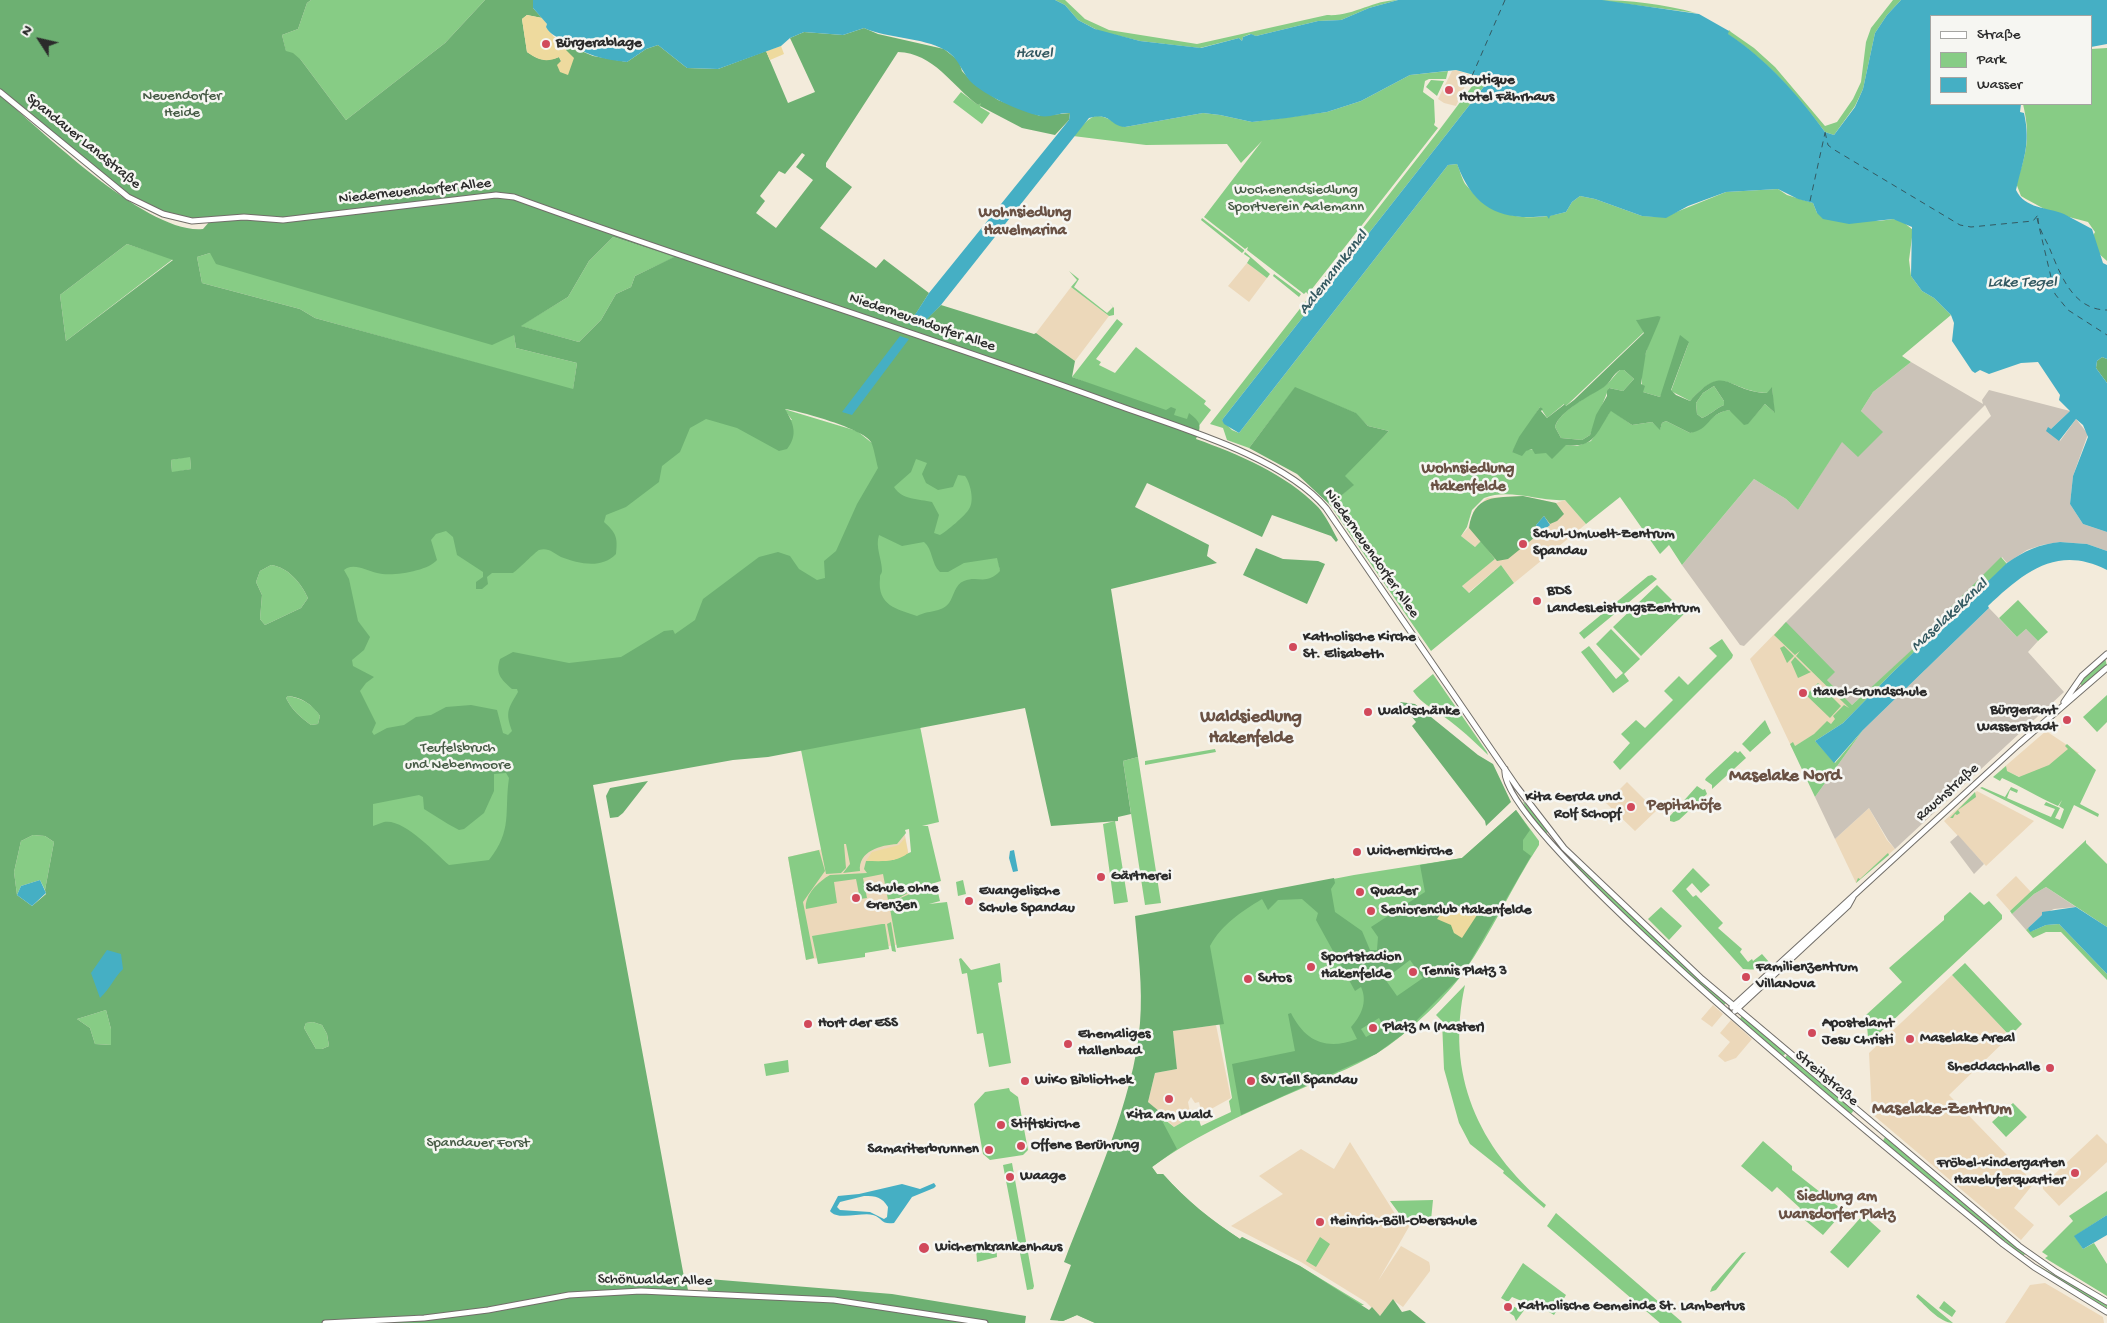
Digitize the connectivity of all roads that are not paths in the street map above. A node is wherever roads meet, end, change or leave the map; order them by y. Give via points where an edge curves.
1 (0, 92) edge
2 (180, 219) joint
3 (2106, 655) edge
4 (2107, 668) edge
5 (2059, 709) junction
6 (1505, 769) junction
7 (1554, 837) joint
8 (1548, 843) joint
9 (1735, 1007) junction
10 (1730, 1013) junction
11 (2107, 1302) edge
12 (2107, 1312) edge
13 (325, 1323) edge
14 (985, 1323) edge

1 - 2 main road, Spandauer Landstraße via 128,197
2 - 6 main road, Niederneuendorfer Allee via 211,221 244,217 283,220 496,195 514,197 1016,369 1263,461 1317,498
3 - 5 main road, Rauchstraße via 2079,679
4 - 5 main road, Rauchstraße
5 - 9 main road, Rauchstraße
6 - 7 main road, Niederneuendorfer Allee
6 - 8 main road, Niederneuendorfer Allee via 1504,775 1514,797
7 - 9 main road, Streitstraße via 1671,951
8 - 10 main road, Streitstraße via 1662,953
9 - 10 main road, Rauchstraße
9 - 11 main road, Streitstraße via 2026,1252
10 - 12 main road, Streitstraße via 2003,1244
13 - 14 main road, Schönwalder Allee via 424,1318 569,1295 632,1292 834,1300

